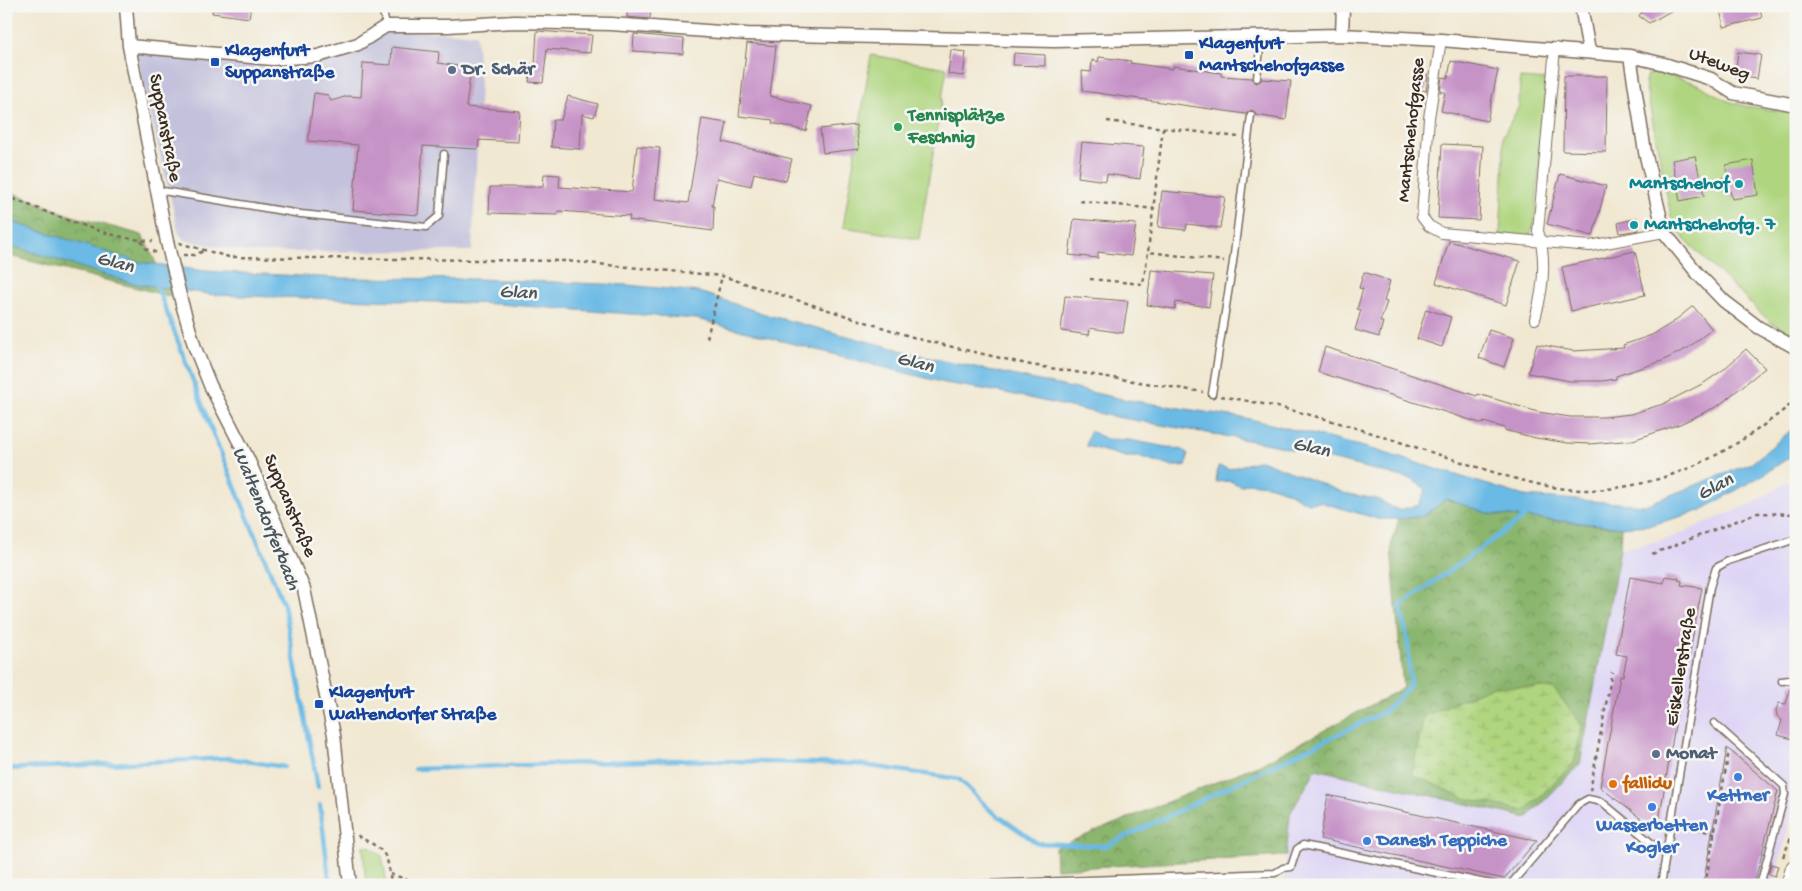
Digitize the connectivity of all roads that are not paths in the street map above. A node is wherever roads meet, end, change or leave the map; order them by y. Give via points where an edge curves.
1 (126, 6) edge
2 (382, 6) edge
3 (1343, 6) edge
4 (1581, 6) edge
5 (386, 26) junction
6 (1342, 35) junction
7 (1261, 37) junction
8 (1442, 40) junction
9 (129, 46) junction
10 (1555, 48) junction
11 (1588, 51) junction
12 (1630, 56) junction
13 (1256, 78) dead end
14 (1796, 105) edge
15 (1251, 115) dead end
16 (444, 154) dead end
17 (157, 190) junction
18 (1664, 232) junction
19 (1542, 243) junction
20 (1535, 319) dead end
21 (1796, 348) edge
22 (1212, 394) road end
23 (1796, 539) edge
24 (1700, 599) dead end
25 (1708, 600) junction
26 (1796, 679) edge
27 (1782, 681) dead end
28 (1714, 723) dead end
29 (1666, 855) junction
30 (1789, 866) edge
31 (350, 885) edge
32 (958, 885) edge
33 (1496, 885) edge
34 (1510, 885) edge
35 (1661, 885) edge
36 (1760, 885) edge
37 (1791, 885) edge

1 - 9 street, Suppanstraße
2 - 5 lane
3 - 6 street
4 - 11 street
5 - 7 street, Mantschehofgasse via 514,22 611,24 747,34 1054,41
5 - 9 street via 358,44 318,56 272,59
6 - 7 street, Mantschehofgasse
6 - 8 street, Mantschehofgasse
7 - 13 lane
8 - 10 street, Mantschehofgasse
8 - 19 street, Mantschehofgasse via 1429,118 1422,218 1442,233
9 - 17 street, Suppanstraße
10 - 11 street, Mantschehofgasse
10 - 19 street via 1538,230
11 - 12 street, Mantschehofgasse
12 - 14 street, Uteweg via 1711,80 1733,93
12 - 18 street via 1645,152
15 - 22 lane via 1233,262
16 - 17 lane via 439,216 426,227 301,214
17 - 31 street, Suppanstraße, bridge via 173,242 182,304 195,348 248,459 304,589 334,735
18 - 19 street, Mantschehofgasse via 1590,246
18 - 21 street via 1724,301 1758,327
19 - 20 street via 1543,287
23 - 25 lane, Eiskellerstraße via 1716,568
24 - 25 lane
25 - 29 lane, Eiskellerstraße
26 - 27 lane
28 - 36 lane via 1784,786 1785,794
29 - 34 lane via 1602,802 1588,799 1579,804
29 - 35 lane, Eiskellerstraße
30 - 37 main road
32 - 33 lane via 1275,873 1291,867 1297,848 1303,845

